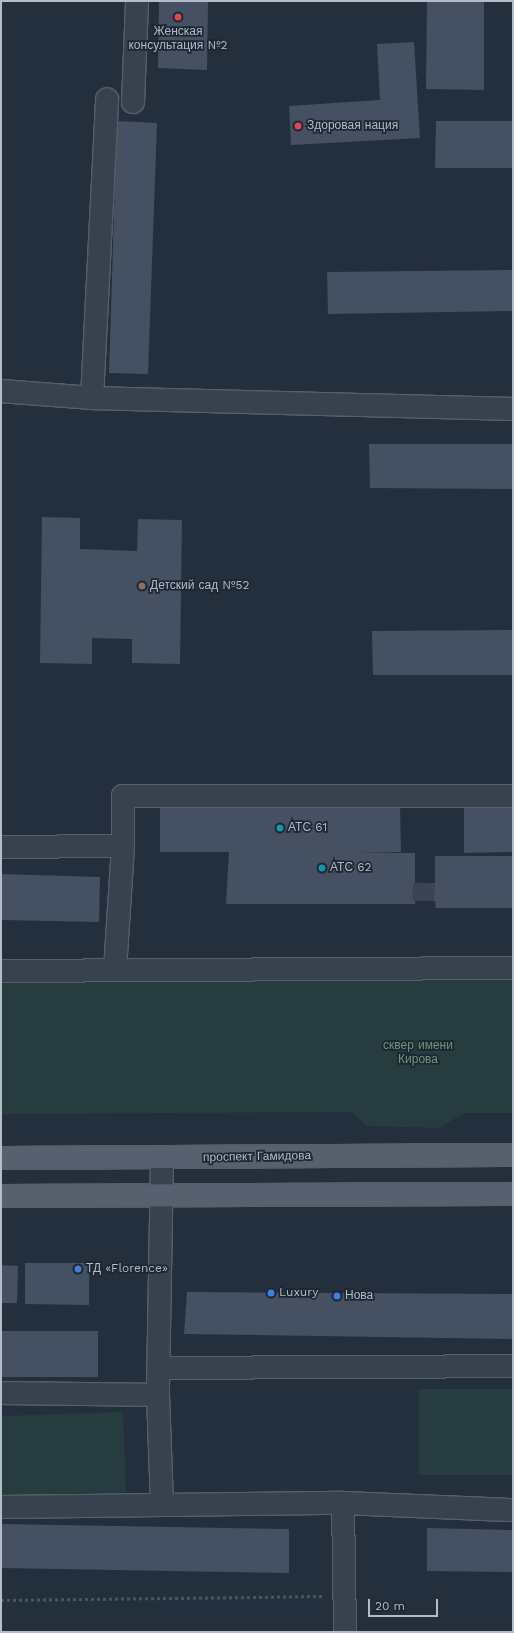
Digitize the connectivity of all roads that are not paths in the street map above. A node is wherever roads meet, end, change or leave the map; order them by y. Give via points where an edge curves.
1 (137, 1) edge
2 (107, 99) dead end
3 (133, 102) dead end
4 (1, 391) edge
5 (92, 398) junction
6 (513, 409) edge
7 (513, 796) edge
8 (123, 846) junction
9 (1, 847) edge
10 (513, 968) edge
11 (115, 970) junction
12 (1, 971) edge
13 (513, 1155) edge
14 (1, 1158) edge
15 (162, 1159) junction
16 (513, 1194) edge
17 (1, 1196) edge
18 (161, 1196) junction
19 (513, 1366) edge
20 (159, 1368) junction
21 (1, 1393) edge
22 (158, 1395) junction
23 (343, 1503) junction
24 (162, 1505) junction
25 (1, 1507) edge
26 (513, 1510) edge
27 (345, 1632) edge

1 - 3 street
2 - 5 street
4 - 5 street
5 - 6 street
7 - 8 street via 123,796
8 - 9 street
8 - 11 street
10 - 11 street
11 - 12 street
13 - 15 main road, проспект Гамидова via 362,1154
14 - 15 main road, проспект Гамидова
15 - 18 street
16 - 18 main road
17 - 18 main road
18 - 20 street
19 - 20 street
20 - 22 street
21 - 22 street
22 - 24 street
23 - 24 street
23 - 26 street
23 - 27 street
24 - 25 street

